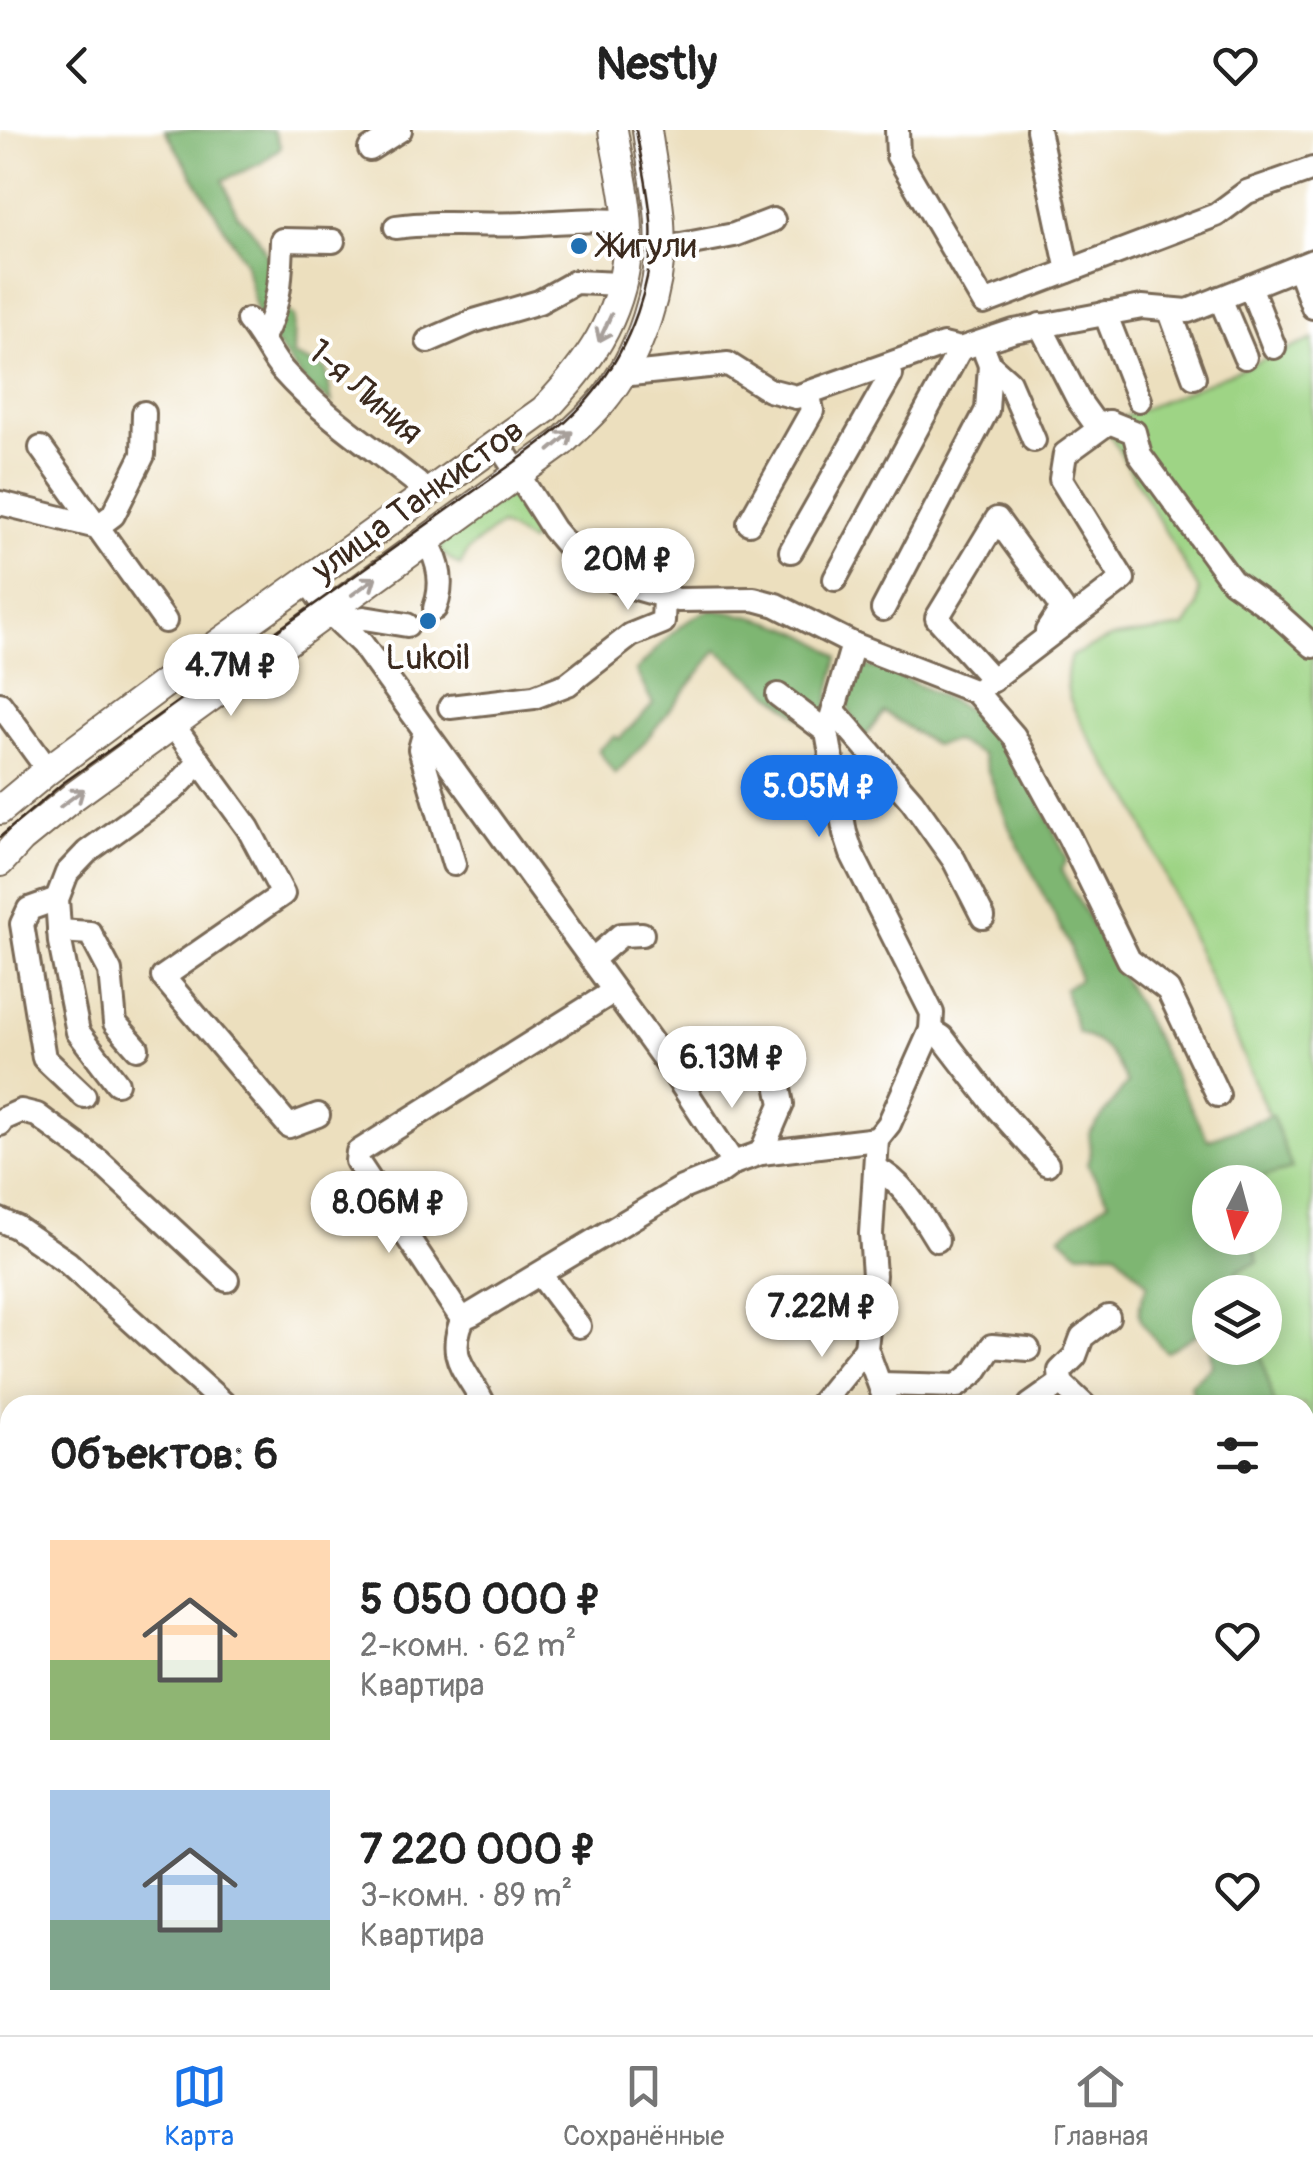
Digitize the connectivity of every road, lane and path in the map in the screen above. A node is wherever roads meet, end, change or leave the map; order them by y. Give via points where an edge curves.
1 (400, 130) edge
2 (613, 130) edge
3 (647, 130) edge
4 (897, 130) edge
5 (1038, 130) edge
6 (370, 148) dead end
7 (1313, 169) edge
8 (773, 220) dead end
9 (627, 222) junction
10 (396, 227) dead end
11 (332, 242) dead end
12 (660, 249) junction
13 (1306, 264) edge
14 (1068, 271) junction
15 (620, 284) junction
16 (1250, 286) junction
17 (1220, 298) junction
18 (1313, 307) edge
19 (1172, 310) junction
20 (1104, 313) junction
21 (1040, 325) junction
22 (428, 341) dead end
23 (970, 346) junction
24 (1274, 348) dead end
25 (1245, 358) dead end
26 (990, 365) junction
27 (887, 366) junction
28 (621, 375) junction
29 (1194, 378) dead end
30 (809, 395) junction
31 (1139, 400) dead end
32 (144, 413) dead end
33 (1109, 422) junction
34 (1034, 440) dead end
35 (498, 444) junction
36 (42, 448) dead end
37 (517, 474) junction
38 (427, 496) junction
39 (0, 503) edge
40 (749, 522) dead end
41 (97, 527) junction
42 (426, 540) junction
43 (791, 552) dead end
44 (835, 579) dead end
45 (308, 582) junction
46 (664, 596) junction
47 (435, 608) dead end
48 (884, 608) dead end
49 (335, 617) junction
50 (165, 622) dead end
51 (407, 625) dead end
52 (1046, 640) junction
53 (853, 644) junction
54 (1313, 646) edge
55 (985, 686) junction
56 (778, 694) dead end
57 (0, 704) edge
58 (450, 707) dead end
59 (830, 722) junction
60 (173, 725) junction
61 (425, 731) junction
62 (200, 762) junction
63 (48, 770) junction
64 (0, 810) edge
65 (0, 862) edge
66 (454, 864) dead end
67 (57, 900) junction
68 (983, 917) dead end
69 (59, 931) junction
70 (642, 934) dead end
71 (593, 959) junction
72 (614, 991) junction
73 (931, 1030) junction
74 (138, 1048) dead end
75 (780, 1064) dead end
76 (118, 1082) dead end
77 (1218, 1095) dead end
78 (84, 1096) dead end
79 (318, 1115) dead end
80 (0, 1124) edge
81 (877, 1140) junction
82 (761, 1153) junction
83 (733, 1163) junction
84 (1047, 1164) dead end
85 (877, 1169) junction
86 (0, 1220) edge
87 (937, 1240) dead end
88 (540, 1274) junction
89 (227, 1280) dead end
90 (1108, 1317) dead end
91 (462, 1318) junction
92 (578, 1326) dead end
93 (866, 1348) junction
94 (1055, 1363) junction
95 (884, 1394) edge
96 (214, 1395) edge
97 (478, 1395) edge
98 (828, 1395) edge
99 (1036, 1395) edge
100 (1077, 1395) edge

1 - 6 street
2 - 9 main road, улица Танкистов
3 - 12 main road, улица Танкистов
4 - 14 street via 898,156 984,303
5 - 14 street
7 - 14 street via 1247,192 1216,215
8 - 12 street
9 - 10 street
9 - 15 main road, улица Танкистов
11 - 38 street, 1-я Линия via 282,240 275,316 256,328 306,395
12 - 28 main road, улица Танкистов via 656,289
13 - 16 street
13 - 18 street
15 - 22 street via 576,282
15 -> 35 main road, улица Танкистов via 590,360 544,410
16 - 17 street
16 - 24 street
17 - 19 street
17 - 25 street
19 - 20 street
19 - 29 street
20 - 21 street
20 - 31 street
21 - 23 street
21 - 33 street via 1079,402 1097,426
23 - 26 street
23 - 27 street via 943,344
23 - 44 street
26 - 34 street via 1010,382
26 - 48 street via 987,410
27 - 30 street
27 - 43 street via 890,375
28 - 30 street via 728,364 783,396
37 -> 28 main road, улица Танкистов via 562,442
30 - 40 street via 812,411
32 - 41 street via 143,455 113,515
33 - 52 street via 1064,454 1061,479 1123,579
33 - 54 street via 1134,432 1140,455 1232,581
35 - 37 street
35 - 38 main road, улица Танкистов
36 - 41 street
37 - 42 main road, улица Танкистов
37 - 46 street via 587,569
38 - 45 main road, улица Танкистов
39 - 41 street
41 - 50 street
42 - 47 street via 442,588
49 -> 42 main road, улица Танкистов
45 - 49 street
45 - 63 main road, улица Танкистов
46 - 53 street via 754,599
46 - 58 street via 663,622 631,635 568,684 534,697
49 - 51 street
49 - 60 main road, улица Танкистов
49 - 61 street
52 - 55 street
52 - 55 street via 1062,608 997,519 937,618
53 - 55 street
53 - 59 street
55 - 77 street via 1130,960 1168,990
56 - 59 street
57 - 63 street
59 - 68 street via 912,801 954,860
59 - 73 street via 848,844 932,1013
60 - 62 street
65 -> 60 main road, улица Танкистов via 39,823
61 - 66 street via 420,749
61 - 71 street
62 - 67 street via 87,852 67,872
62 - 79 street via 248,828 283,894 163,976 290,1126
63 - 64 main road, улица Танкистов
67 - 69 street
67 - 78 street via 29,909 22,924 44,1058
69 - 74 street via 90,933 110,971 115,1023
69 - 76 street via 78,1032
70 - 71 street via 621,935
71 - 72 street
72 - 83 street
72 - 91 street via 358,1152 357,1161
73 - 81 street
73 - 84 street
75 - 82 street via 782,1104
80 - 89 street via 21,1111 37,1114 100,1162
81 - 82 street
81 - 85 street
82 - 83 street
83 - 88 street
85 - 87 street via 910,1199
85 - 93 street
86 - 96 street via 67,1262
88 - 91 street
88 - 92 street
90 - 94 street
91 - 97 street via 456,1359
93 - 95 street
93 - 98 street
94 - 95 street via 992,1346 958,1386
94 - 99 street
94 - 100 street

